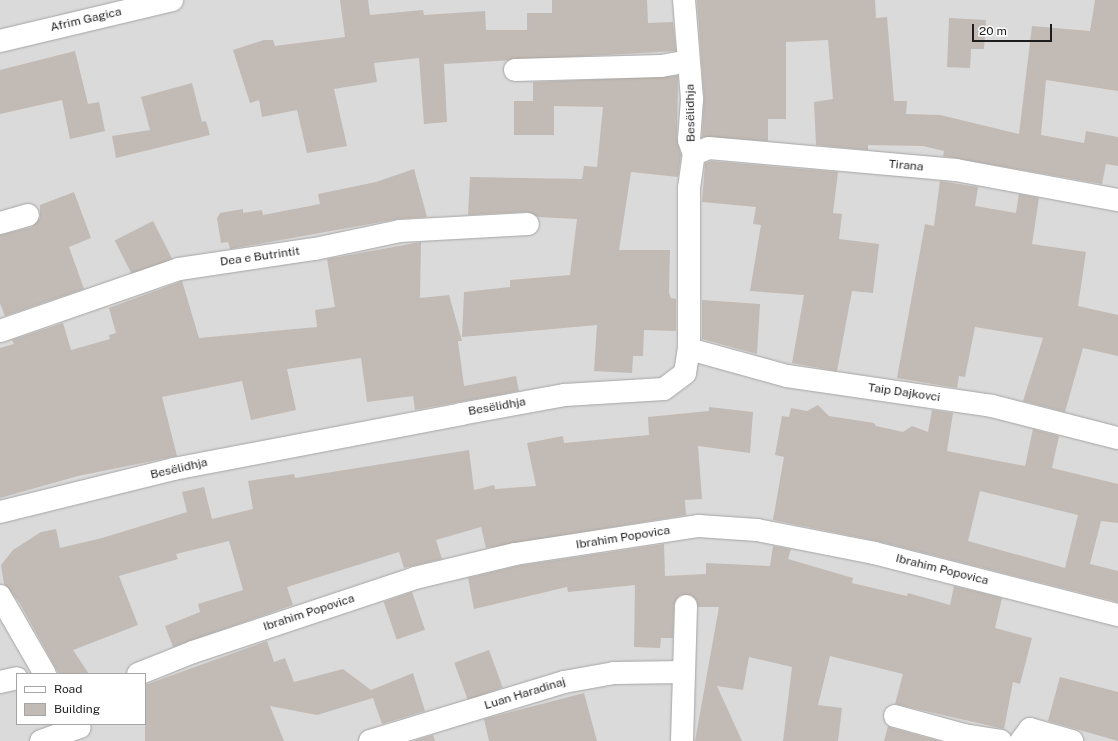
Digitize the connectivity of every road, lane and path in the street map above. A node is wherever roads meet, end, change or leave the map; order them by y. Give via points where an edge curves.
1 (172, 0) edge
2 (684, 0) edge
3 (0, 41) edge
4 (688, 61) junction
5 (515, 70) dead end
6 (694, 154) junction
7 (1118, 200) edge
8 (28, 215) dead end
9 (0, 223) edge
10 (528, 224) dead end
11 (0, 331) edge
12 (689, 350) junction
13 (1118, 438) edge
14 (0, 512) edge
15 (0, 596) edge
16 (686, 606) dead end
17 (1118, 615) edge
18 (683, 672) junction
19 (39, 673) edge
20 (140, 673) edge
21 (16, 678) edge
22 (0, 682) edge
23 (895, 716) dead end
24 (82, 731) edge
25 (41, 741) edge
26 (370, 741) edge
27 (682, 741) edge
28 (1001, 741) edge
29 (1021, 741) edge
30 (1072, 741) edge

1 - 3 street, Afrim Gagica
2 - 4 street, Besëlidhja
4 - 5 street via 661,66
4 - 6 street, Besëlidhja via 692,99 689,140
6 - 7 street, Tirana via 709,148 956,170
6 - 12 street, Besëlidhja via 689,188
8 - 9 street
10 - 11 street, Dea e Butrintit via 400,230 315,249 179,269
12 - 13 street, Taip Dajkovci via 787,376 992,406
12 - 14 street, Besëlidhja via 685,374 664,389 565,395 476,411 174,469
15 - 19 street
16 - 18 street
17 - 20 street, Ibrahim Popovica via 874,553 758,530 699,526 515,554 415,578 193,652
18 - 26 street, Luan Haradinaj via 614,673 564,682
18 - 27 street
21 - 22 street
23 - 28 street via 964,735
24 - 25 street
29 - 30 street via 1030,729

